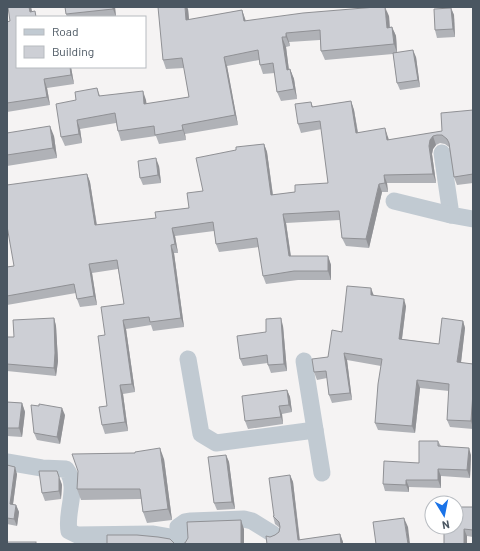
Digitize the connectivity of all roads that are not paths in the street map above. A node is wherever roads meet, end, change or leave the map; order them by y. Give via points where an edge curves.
1 (442, 153) dead end
2 (394, 201) dead end
3 (451, 215) junction
4 (473, 219) edge
5 (188, 359) dead end
6 (304, 361) dead end
7 (315, 430) junction
8 (7, 462) edge
9 (322, 473) dead end
10 (273, 534) edge
11 (181, 541) edge

1 - 3 street
2 - 3 street
3 - 4 street
5 - 7 street via 201,434 216,444
6 - 7 street
7 - 9 street
8 - 11 street via 66,469 70,475 72,494 67,523 69,531 77,535 152,534
10 - 11 street via 244,519 191,521 178,527

